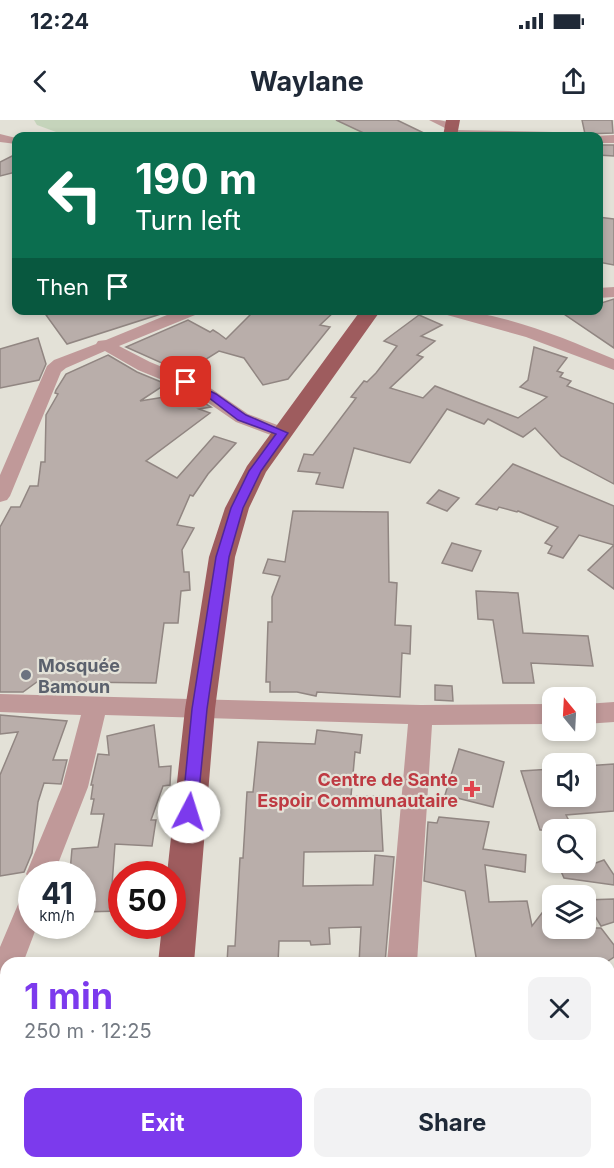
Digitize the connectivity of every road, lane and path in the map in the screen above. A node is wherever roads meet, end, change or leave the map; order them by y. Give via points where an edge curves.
1 (435, 120) edge
2 (451, 129) edge
3 (495, 132) edge
4 (181, 315) edge
5 (367, 315) edge
6 (468, 315) edge
7 (477, 315) edge
8 (472, 316) junction
9 (104, 345) junction
10 (614, 365) edge
11 (282, 433) junction
12 (0, 496) edge
13 (0, 703) edge
14 (94, 706) junction
15 (200, 709) junction
16 (614, 712) edge
17 (596, 713) edge
18 (542, 714) edge
19 (421, 715) junction
20 (45, 861) edge
21 (18, 938) edge
22 (10, 957) edge
23 (177, 957) edge
24 (402, 957) edge

1 - 2 street
2 - 3 street
4 - 9 street
5 - 11 main road
6 - 8 street
7 - 8 street
8 - 10 street
9 - 11 street via 200,389 242,418
9 - 12 street via 53,370
11 - 15 main road via 255,471 237,508 222,557
13 - 14 street
14 - 15 street
14 - 20 street via 75,787
15 - 19 street
15 - 23 main road
16 - 17 street
18 - 19 street
19 - 24 street
21 - 22 street

